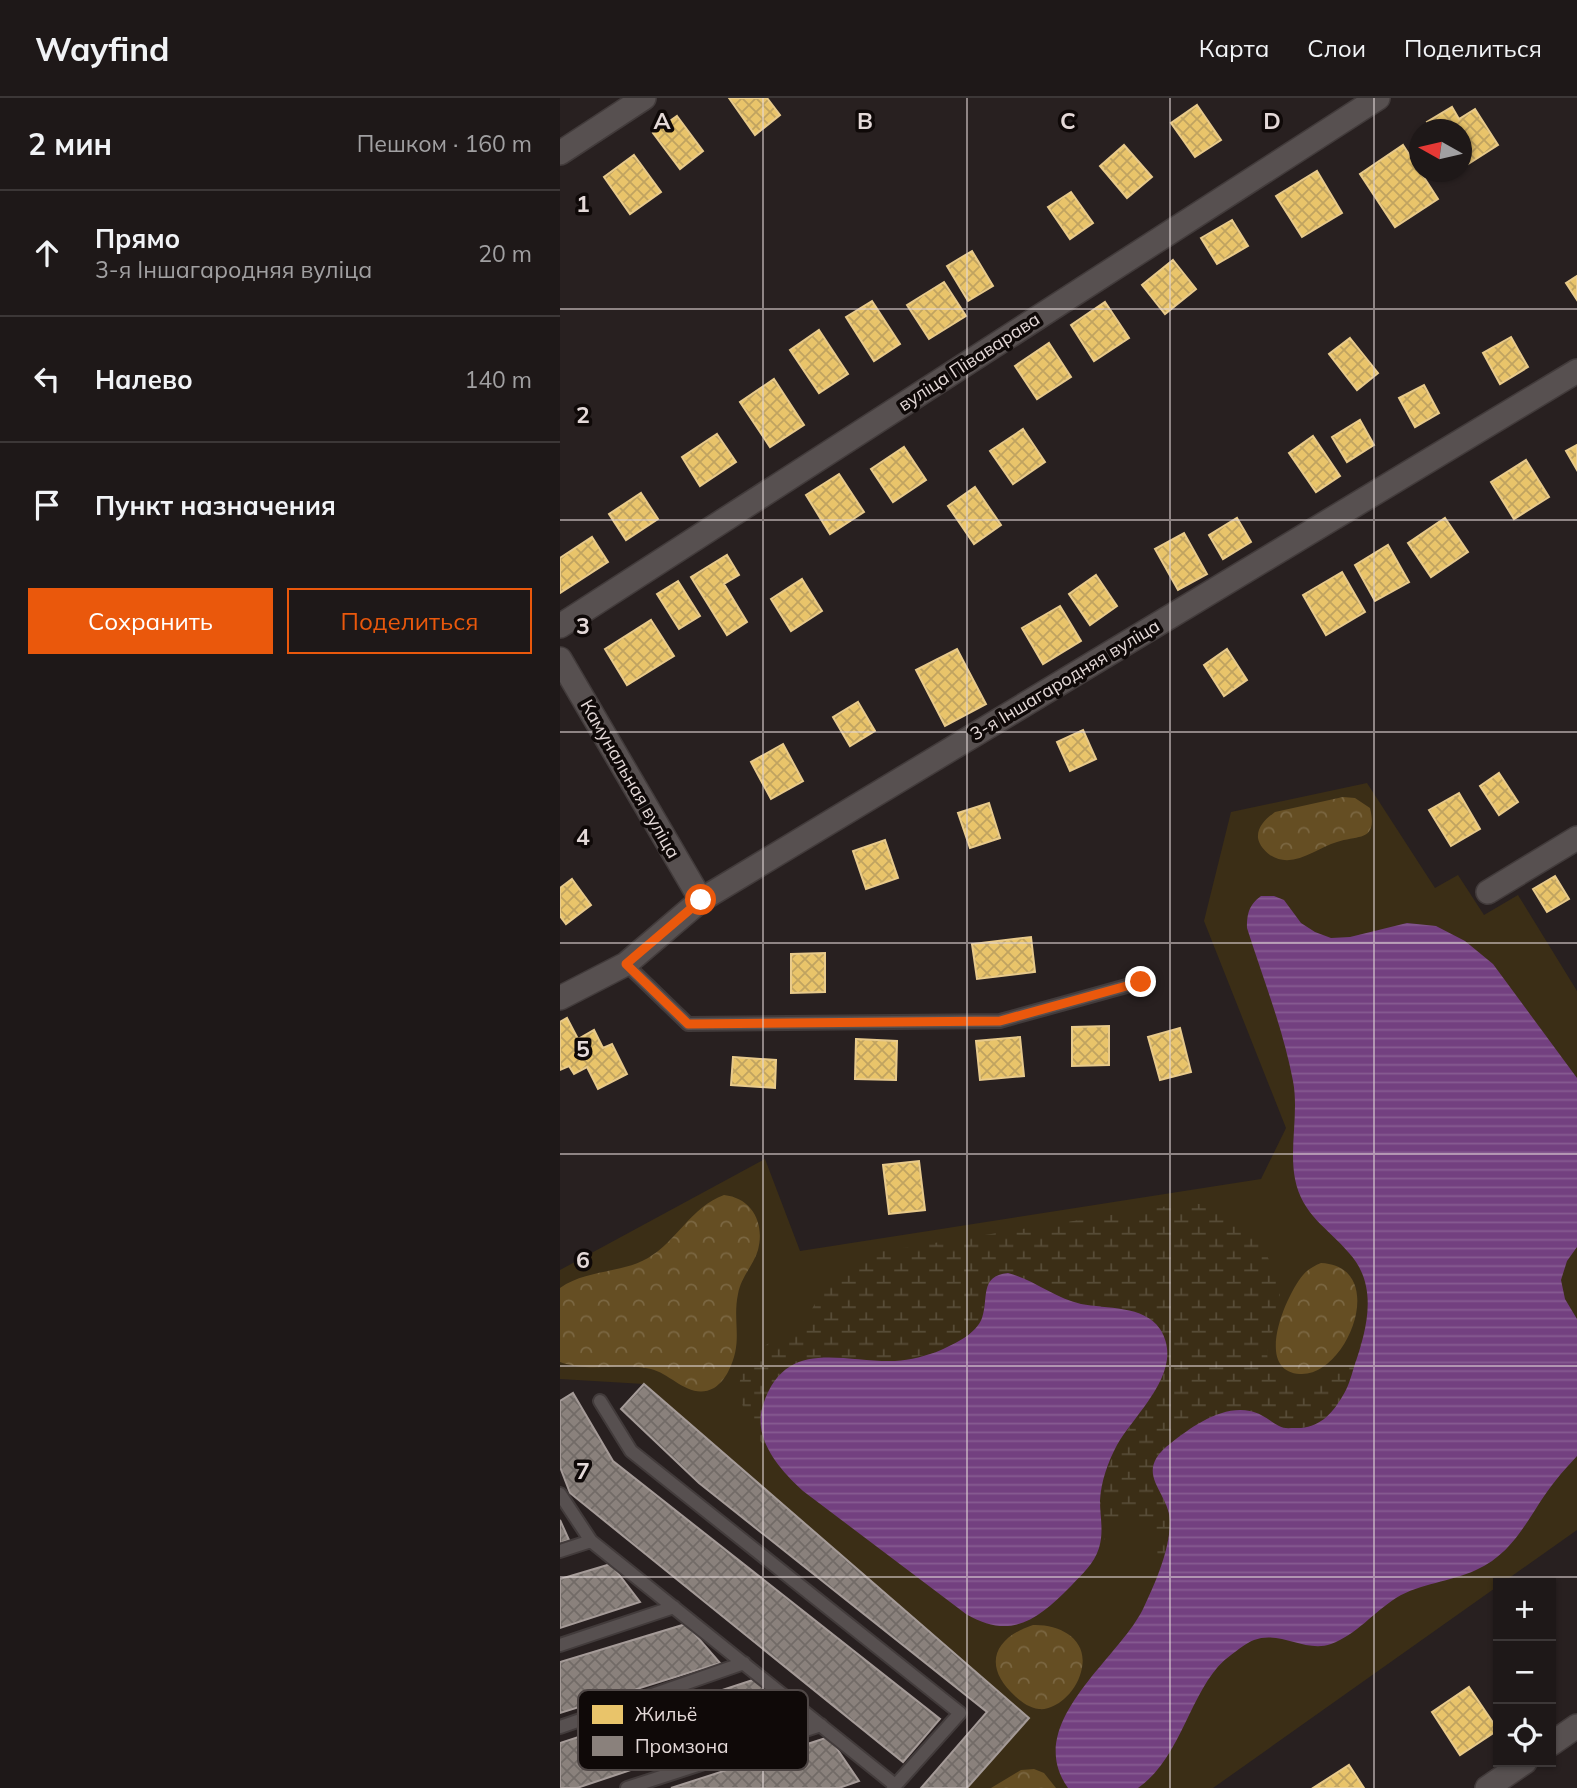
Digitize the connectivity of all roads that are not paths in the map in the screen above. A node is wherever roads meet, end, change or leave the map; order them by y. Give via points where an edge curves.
1 (644, 98) edge
2 (1378, 98) edge
3 (560, 153) edge
4 (1577, 371) edge
5 (560, 626) edge
6 (560, 659) edge
7 (1577, 838) edge
8 (1488, 892) dead end
9 (701, 900) junction
10 (626, 964) junction
11 (1141, 982) dead end
12 (560, 998) edge
13 (600, 1401) dead end
14 (560, 1494) edge
15 (591, 1541) junction
16 (560, 1551) edge
17 (674, 1608) junction
18 (560, 1644) edge
19 (744, 1664) junction
20 (668, 1690) edge
21 (776, 1690) edge
22 (808, 1716) edge
23 (578, 1721) edge
24 (821, 1726) junction
25 (1577, 1726) edge
26 (560, 1727) edge
27 (808, 1730) edge
28 (1556, 1741) edge
29 (1518, 1767) edge
30 (683, 1770) edge
31 (891, 1787) edge
32 (627, 1788) edge
33 (1487, 1788) edge

1 - 3 street
2 - 5 street, вуліца Піваварава
4 - 9 street, 3-я Іншагародняя вуліца
6 - 9 street, Камунальная вуліца
7 - 8 street
9 - 10 street, 3-я Іншагародняя вуліца
10 - 11 lane via 688,1024 1000,1021
10 - 12 street, 3-я Іншагародняя вуліца
13 - 31 lane via 631,1451 960,1713
14 - 15 lane
15 - 16 lane
15 - 17 lane
17 - 18 lane
17 - 19 lane
19 - 20 lane
19 - 21 lane
22 - 24 lane
23 - 26 lane
24 - 27 lane
24 - 31 lane
25 - 28 street
29 - 33 street
30 - 32 lane

